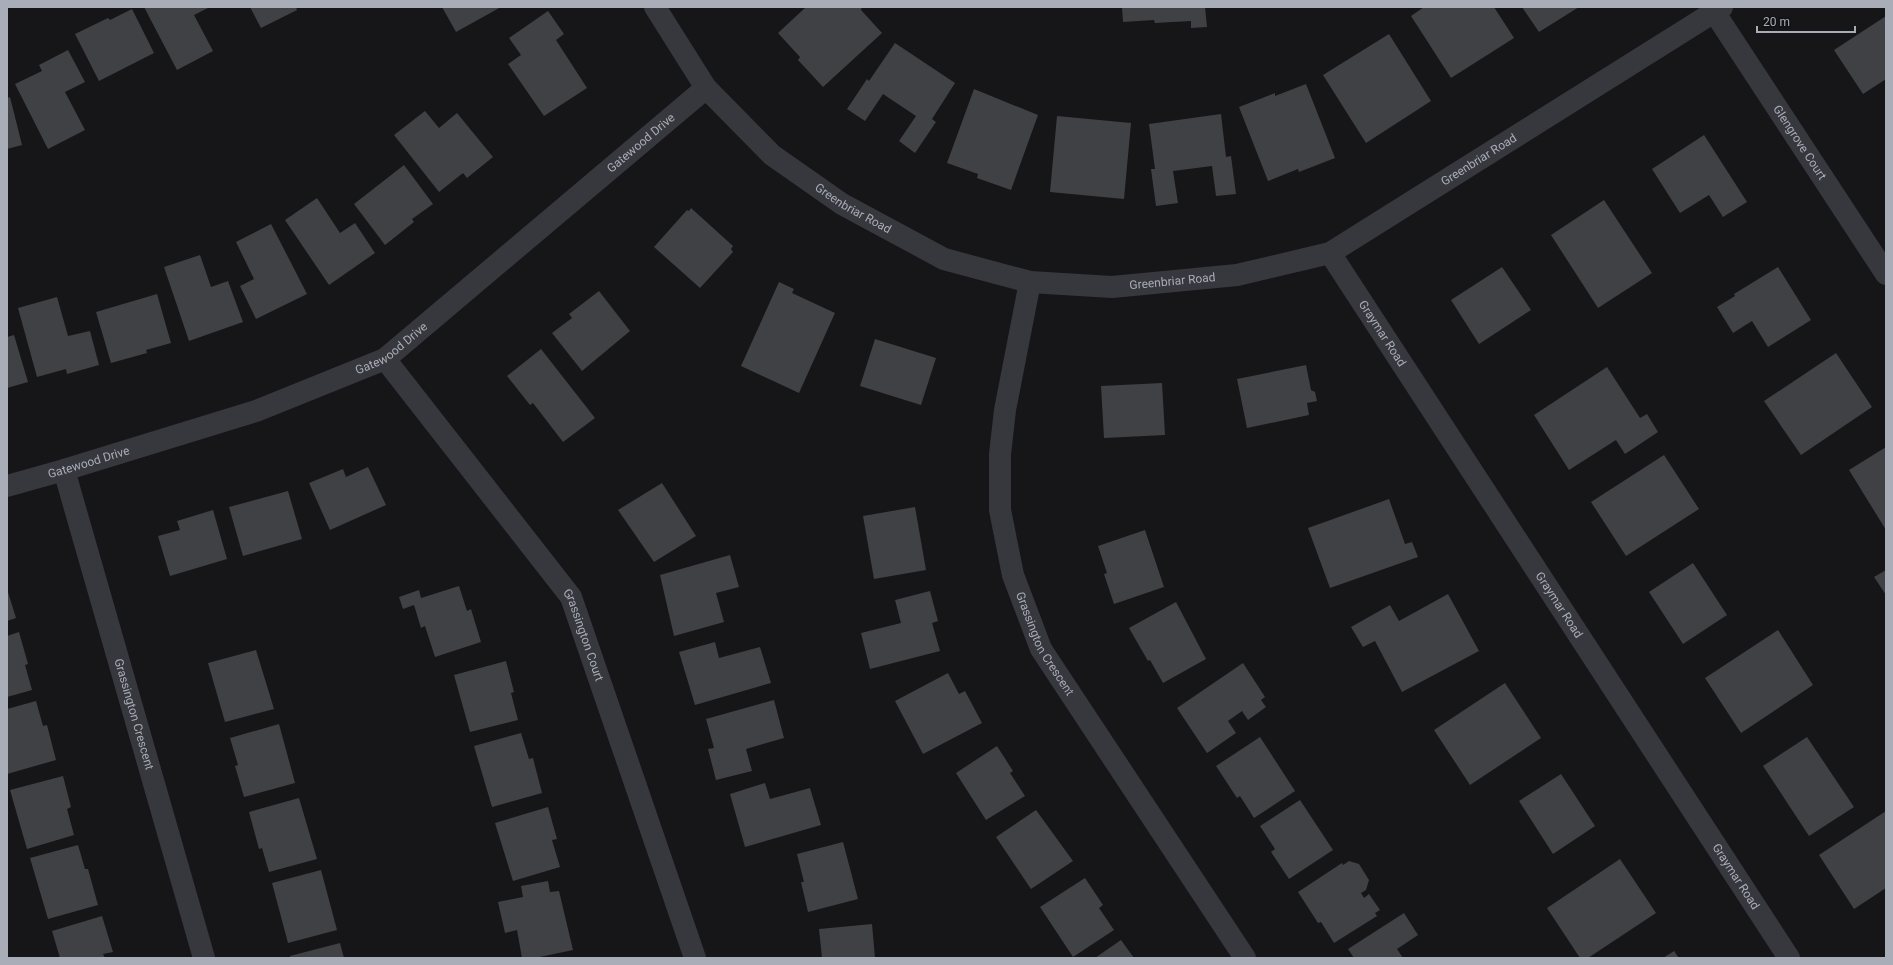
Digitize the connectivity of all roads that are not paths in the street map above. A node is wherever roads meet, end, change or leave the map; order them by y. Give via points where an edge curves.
1 (655, 7) edge
2 (1715, 9) edge
3 (706, 88) junction
4 (1330, 253) junction
5 (1886, 274) edge
6 (1030, 282) junction
7 (385, 359) junction
8 (64, 470) junction
9 (7, 486) edge
10 (204, 958) edge
11 (695, 958) edge
12 (1244, 958) edge
13 (1789, 958) edge

1 - 3 street, Greenbriar Road
2 - 4 street, Greenbriar Road
2 - 5 street, Glengrove Court
3 - 6 street, Greenbriar Road via 772,155 842,204 944,259
3 - 7 street, Gatewood Drive
4 - 6 street, Greenbriar Road via 1237,275 1183,282 1112,288
4 - 13 street, Graymar Road
6 - 12 street, Grassington Crescent via 1005,410 1000,454 1000,510 1013,575 1041,649
7 - 8 street, Gatewood Drive via 256,411
7 - 11 street, Grassington Court via 571,597
8 - 9 street, Gatewood Drive
8 - 10 street, Grassington Crescent

